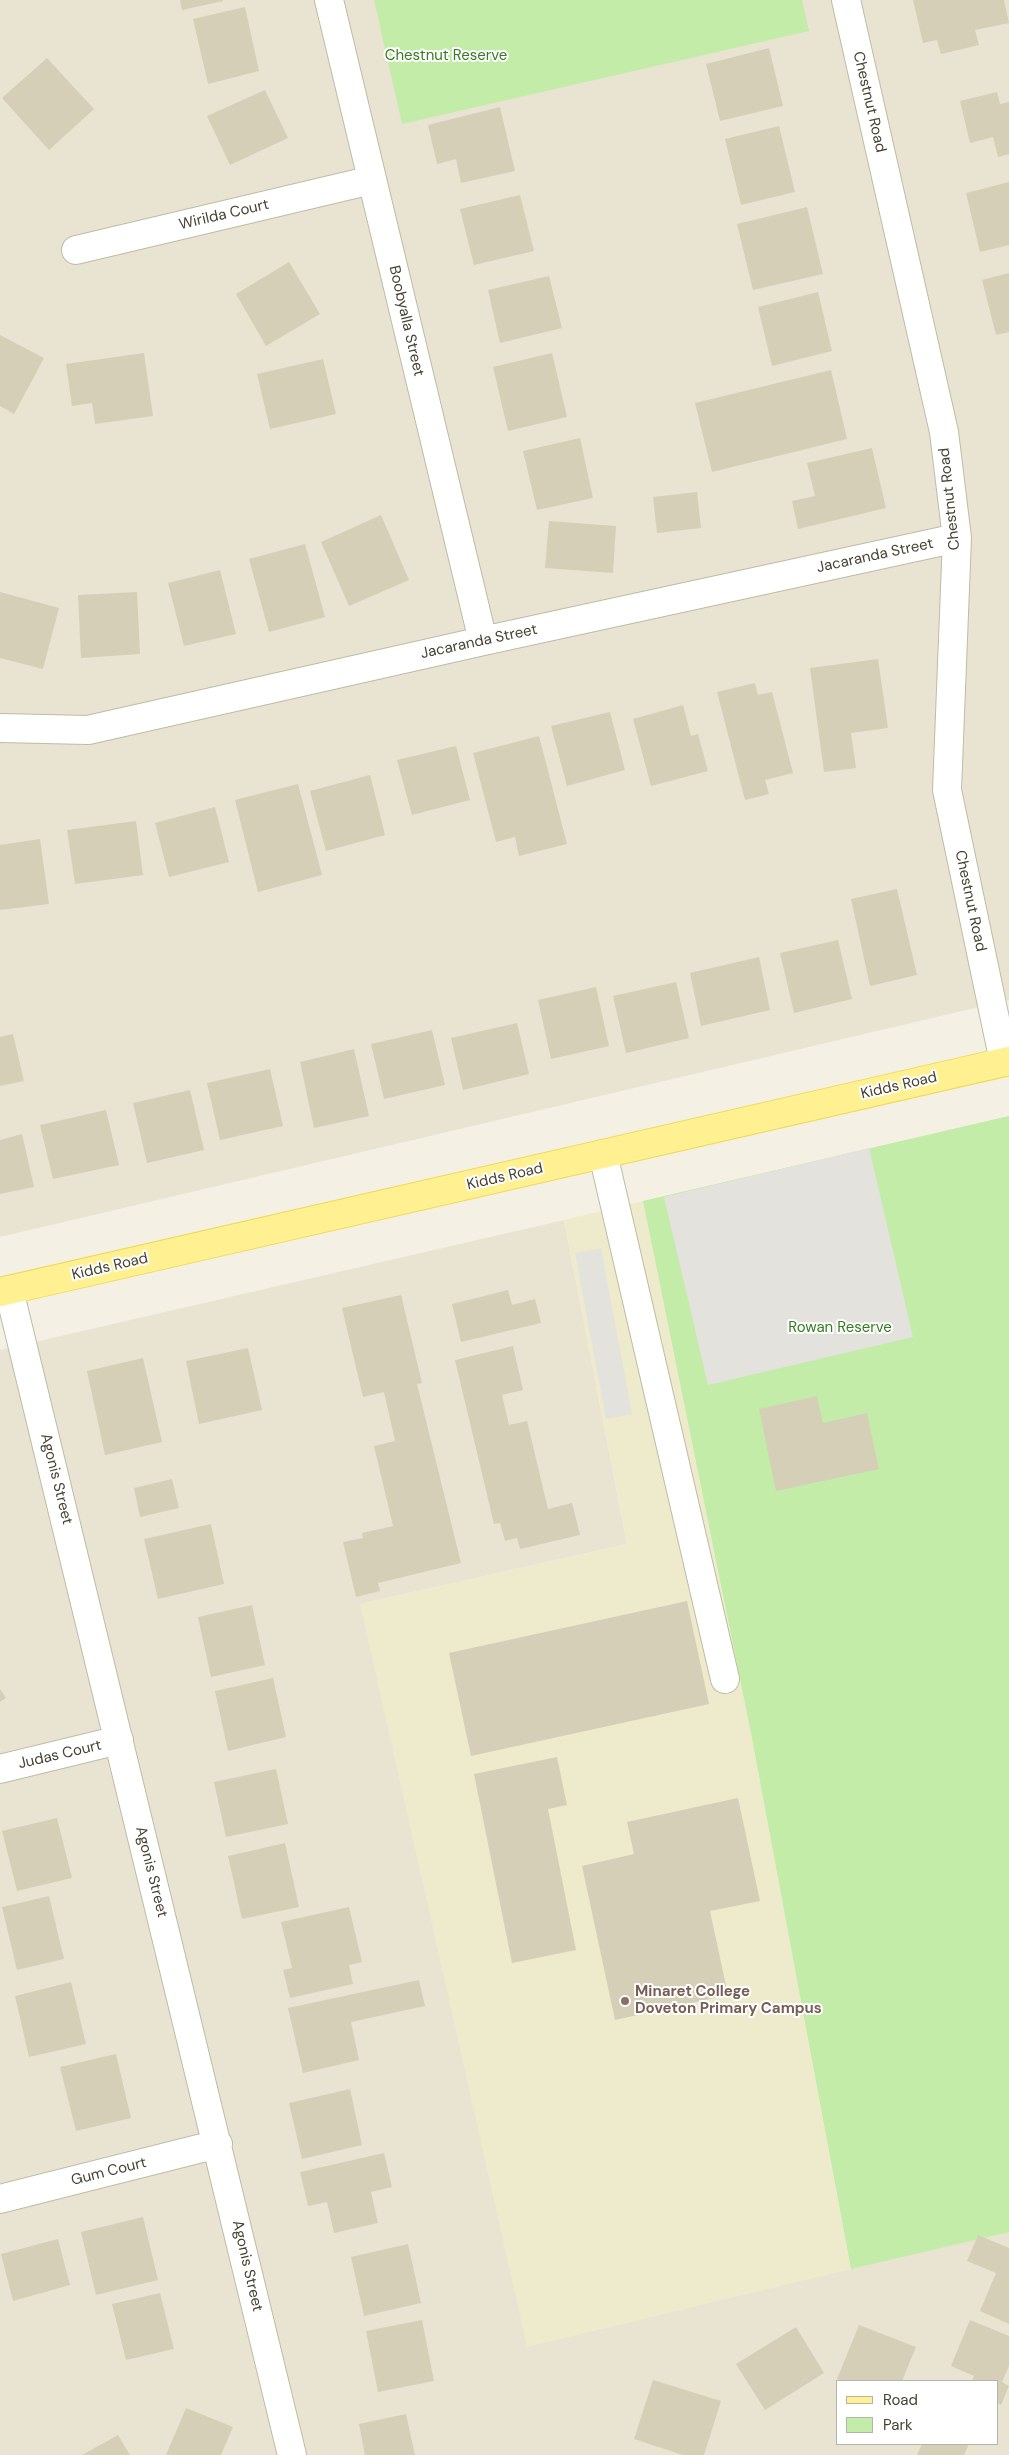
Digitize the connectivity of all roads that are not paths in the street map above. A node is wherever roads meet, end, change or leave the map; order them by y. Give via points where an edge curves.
1 (329, 0) edge
2 (846, 0) edge
3 (372, 180) junction
4 (76, 250) dead end
5 (957, 538) junction
6 (483, 641) junction
7 (0, 728) edge
8 (1007, 1061) edge
9 (603, 1154) junction
10 (5, 1291) edge
11 (724, 1679) dead end
12 (119, 1740) junction
13 (0, 1769) edge
14 (218, 2144) junction
15 (0, 2199) edge
16 (292, 2455) edge

1 - 3 street, Boobyalla Street
2 - 5 street, Chestnut Road via 944,432
3 - 4 street, Wirilda Court
3 - 6 street, Boobyalla Street
5 - 6 street, Jacaranda Street
5 - 8 street, Chestnut Road via 947,790
6 - 7 street, Jacaranda Street via 88,730
8 - 9 main road, Kidds Road
9 - 10 main road, Kidds Road
9 - 11 street
10 - 12 street, Agonis Street
12 - 13 street, Judas Court
12 - 14 street, Agonis Street
14 - 15 street, Gum Court
14 - 16 street, Agonis Street

